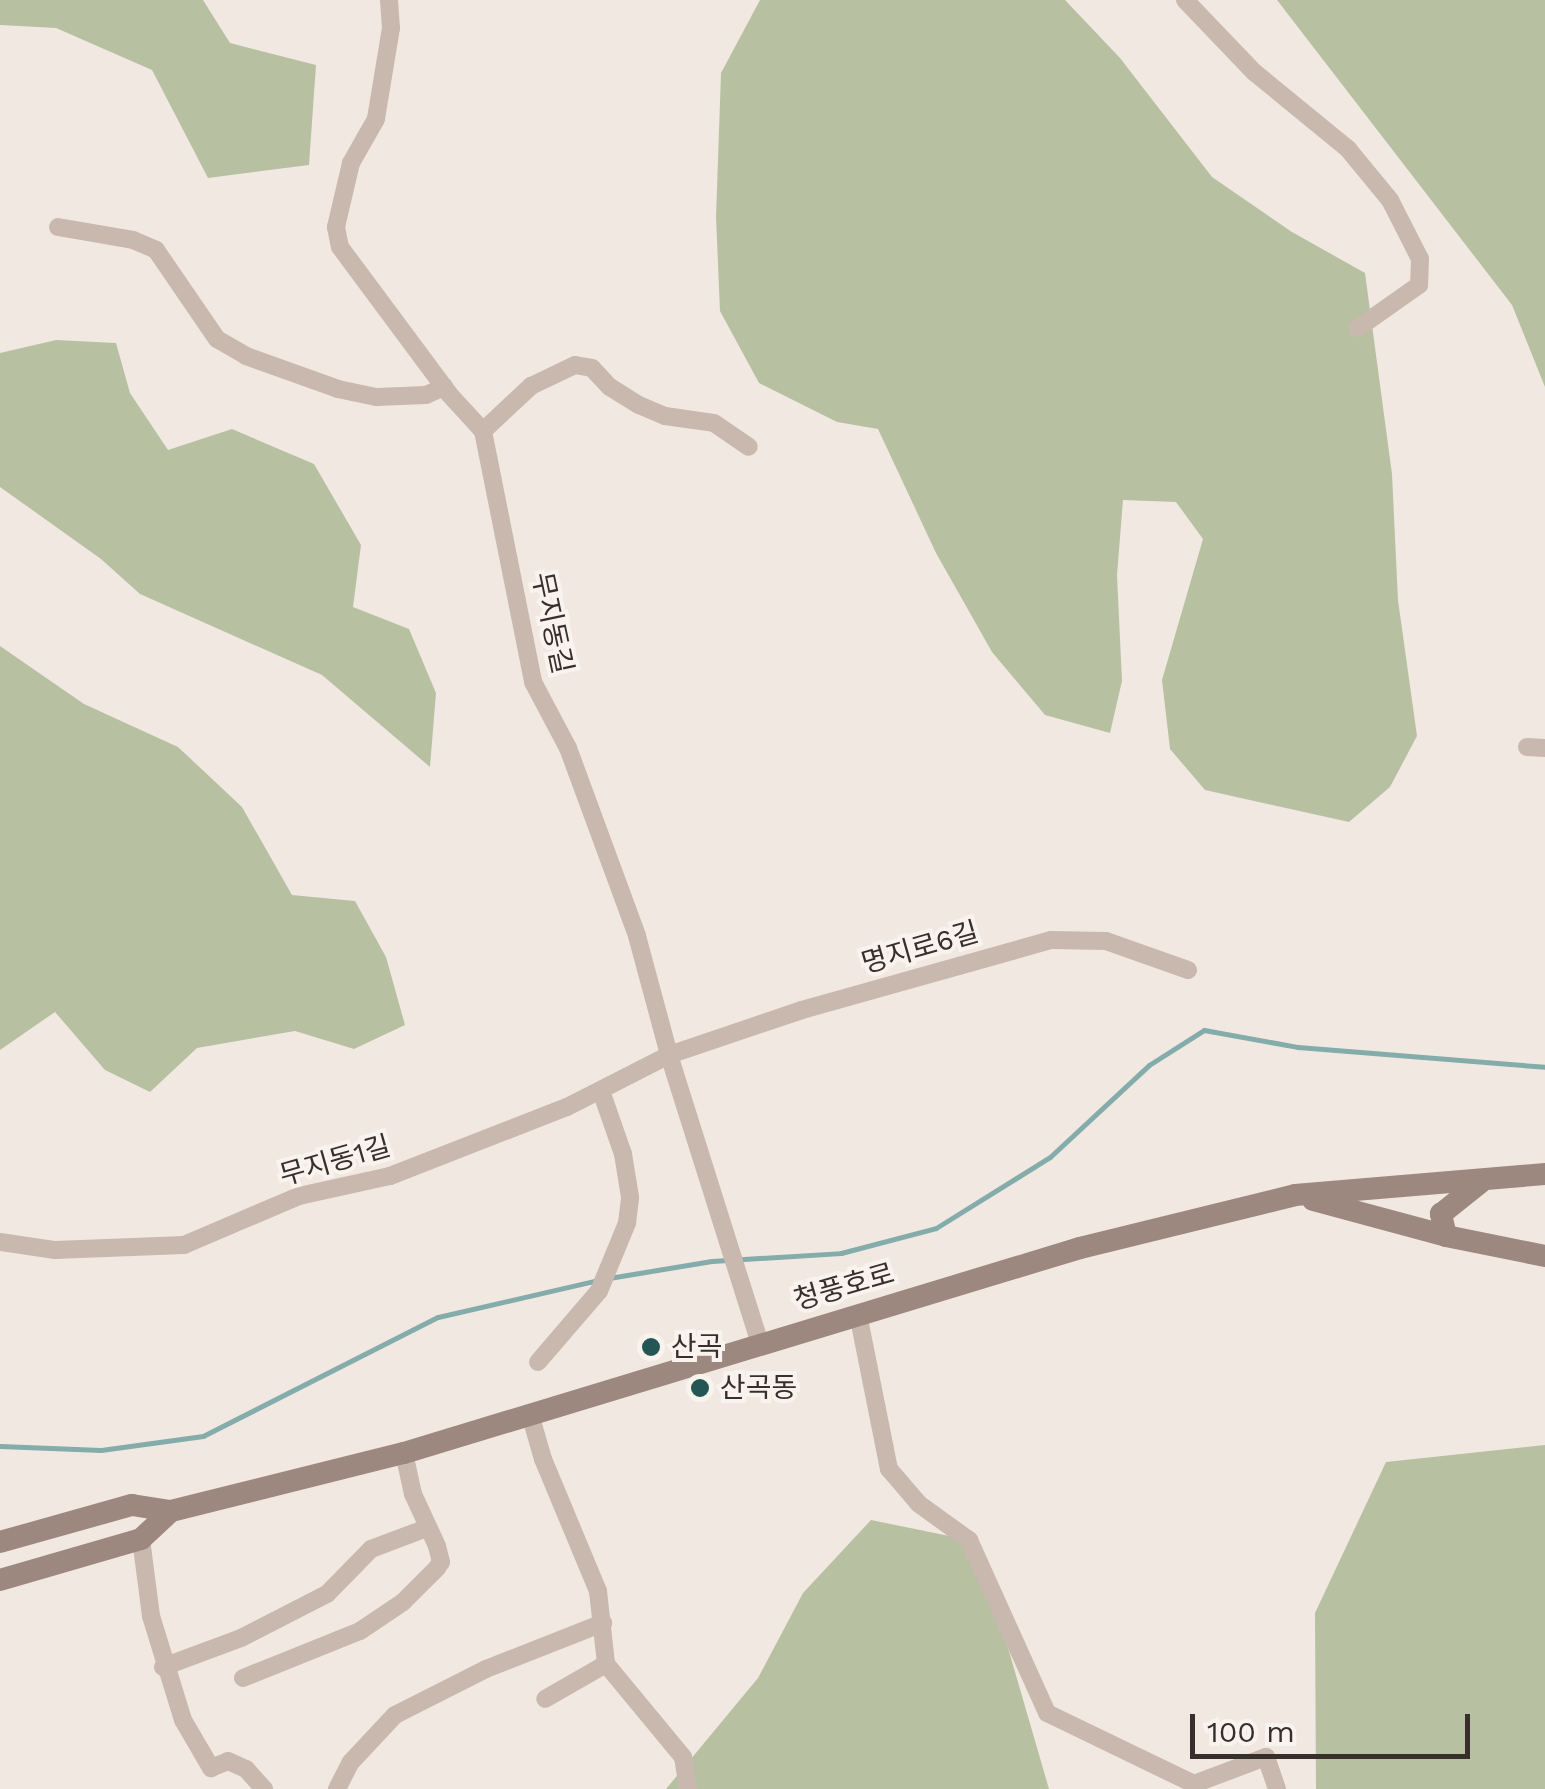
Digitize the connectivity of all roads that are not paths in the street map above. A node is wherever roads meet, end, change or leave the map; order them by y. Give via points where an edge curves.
1 (389, 0) edge
2 (1185, 0) edge
3 (58, 227) dead end
4 (1358, 328) dead end
5 (444, 387) junction
6 (483, 431) junction
7 (749, 447) dead end
8 (1188, 970) dead end
9 (669, 1055) junction
10 (602, 1091) junction
11 (1545, 1174) edge
12 (1484, 1180) junction
13 (1295, 1196) junction
14 (1446, 1236) junction
15 (0, 1242) edge
16 (1545, 1256) edge
17 (858, 1314) junction
18 (760, 1343) junction
19 (538, 1362) dead end
20 (530, 1414) junction
21 (404, 1453) junction
22 (171, 1512) junction
23 (427, 1528) junction
24 (142, 1539) junction
25 (0, 1542) edge
26 (0, 1580) edge
27 (604, 1623) junction
28 (606, 1664) junction
29 (163, 1667) junction
30 (242, 1678) dead end
31 (545, 1698) dead end
32 (264, 1789) edge
33 (338, 1789) edge
34 (688, 1789) edge
35 (1276, 1789) edge

1 - 5 street via 391,28 376,119 351,163 336,226 340,247
2 - 4 street via 1254,72 1348,149 1390,200 1420,259 1419,284
3 - 5 street via 156,250 217,339 246,356 377,397 426,395
5 - 6 street
6 - 7 street via 531,386 574,364 592,368 639,404 665,416 714,423
6 - 9 street, 무지동길 via 533,682 568,748 637,936
8 - 9 street, 명지로6길 via 1106,941 1050,940
9 - 10 street, 무지동1길
9 - 18 street, 무지동길
10 - 15 street, 무지동1길 via 390,1176 299,1196 184,1244 56,1250
10 - 19 street via 623,1154 627,1223 599,1291
11 - 12 main road, 청풍호로
12 - 13 main road, 청풍호로
12 - 14 main road via 1441,1214
13 - 14 main road
13 - 17 main road, 청풍호로 via 1080,1248
14 - 16 main road
17 - 18 main road, 청풍호로
17 - 35 street via 889,1469 919,1504 969,1540 1048,1713 1194,1784 1266,1757
18 - 20 main road, 청풍호로
20 - 21 main road, 청풍호로
20 - 27 street via 598,1590
21 - 22 main road, 청풍호로
21 - 23 street
22 - 24 main road, 청풍호로
22 - 25 main road, 청풍호로 via 132,1505
23 - 29 street via 371,1549 328,1594 241,1638
23 - 30 street via 441,1562 402,1602 348,1637
24 - 26 main road, 청풍호로
24 - 29 street
27 - 28 street
27 - 33 street via 486,1669 395,1715 351,1762
28 - 31 street
28 - 34 street via 683,1757
29 - 32 street via 211,1768 228,1761 246,1768

